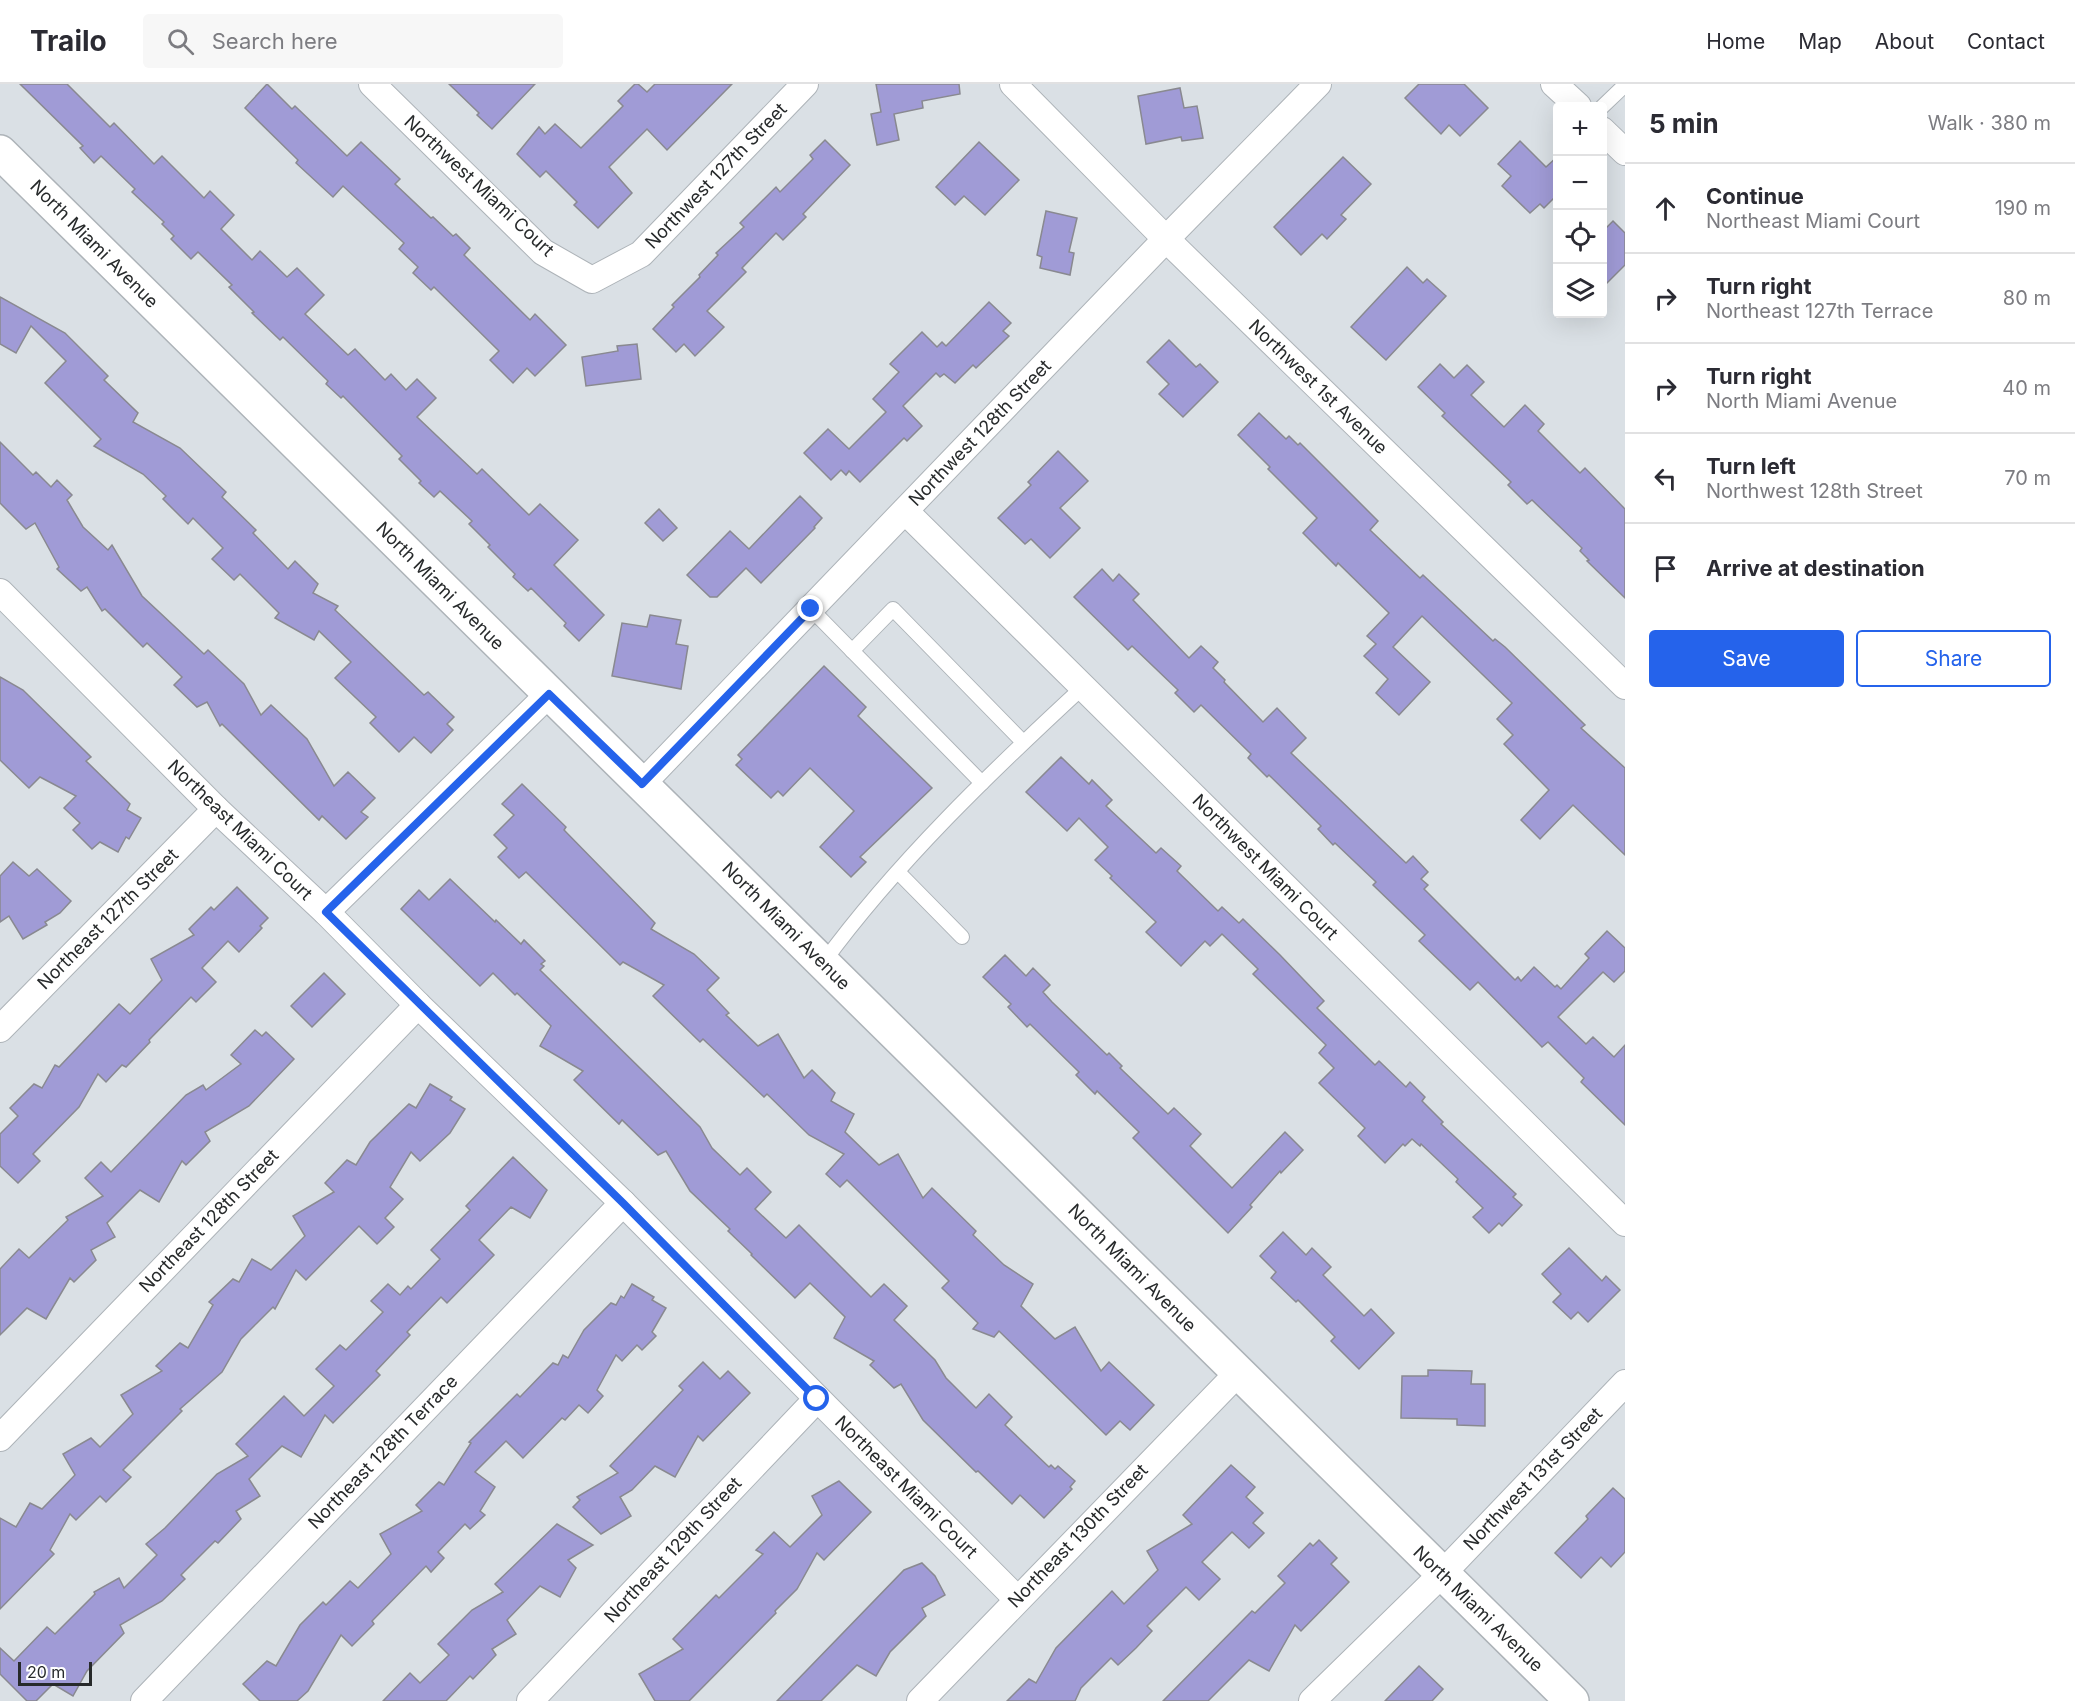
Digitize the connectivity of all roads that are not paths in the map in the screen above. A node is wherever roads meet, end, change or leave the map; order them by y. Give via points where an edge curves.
1 (372, 84) edge
2 (805, 84) edge
3 (1013, 84) edge
4 (1318, 84) edge
5 (1554, 84) edge
6 (1625, 85) edge
7 (1574, 102) edge
8 (1607, 102) edge
9 (1607, 135) edge
10 (0, 152) edge
11 (1625, 152) edge
12 (1166, 239) junction
13 (592, 280) joint
14 (905, 511) junction
15 (0, 592) edge
16 (811, 609) junction
17 (852, 651) junction
18 (1625, 686) edge
19 (1083, 687) junction
20 (549, 694) junction
21 (1023, 742) junction
22 (982, 783) junction
23 (642, 784) junction
24 (216, 809) junction
25 (898, 872) junction
26 (326, 912) junction
27 (962, 938) dead end
28 (823, 963) junction
29 (418, 1005) junction
30 (5, 1014) edge
31 (623, 1203) junction
32 (1625, 1223) edge
33 (1238, 1372) junction
34 (1625, 1383) edge
35 (817, 1399) junction
36 (0, 1438) edge
37 (1442, 1574) junction
38 (1017, 1599) junction
39 (144, 1701) edge
40 (530, 1701) edge
41 (920, 1701) edge
42 (1312, 1701) edge
43 (1572, 1701) edge

1 - 13 street, Northwest Miami Court via 543,252
2 - 13 street, Northwest 127th Street via 641,254
3 - 12 street, Northwest 1st Avenue
4 - 12 street, Northwest 128th Street
5 - 7 street
6 - 8 lane
9 - 11 street
10 - 20 street, North Miami Avenue
12 - 14 street, Northwest 128th Street
12 - 18 street, Northwest 1st Avenue
14 - 16 street, Northwest 128th Street
14 - 19 street, Northwest Miami Court
15 - 24 street, Northeast Miami Court
16 - 17 lane
16 - 23 street, Northwest 128th Street
17 - 21 lane via 892,609
17 - 22 lane
19 - 21 lane
19 - 32 street, Northwest Miami Court
20 - 23 street, North Miami Avenue
20 - 26 street
21 - 22 lane
22 - 25 lane
23 - 28 street, North Miami Avenue
24 - 26 street, Northeast Miami Court
24 - 30 street, Northeast 127th Street
25 - 27 lane
25 - 28 lane
26 - 29 street, Northeast Miami Court
28 - 33 street, North Miami Avenue
29 - 31 street, Northeast Miami Court
29 - 36 street, Northeast 128th Street
31 - 35 street, Northeast Miami Court
31 - 39 street, Northeast 128th Terrace
33 - 37 street, North Miami Avenue
33 - 38 street, Northeast 130th Street
34 - 37 street, Northwest 131st Street
35 - 38 street, Northeast Miami Court
35 - 40 street, Northeast 129th Street
37 - 42 street, Northwest 131st Street
37 - 43 street, North Miami Avenue
38 - 41 street, Northeast 130th Street

